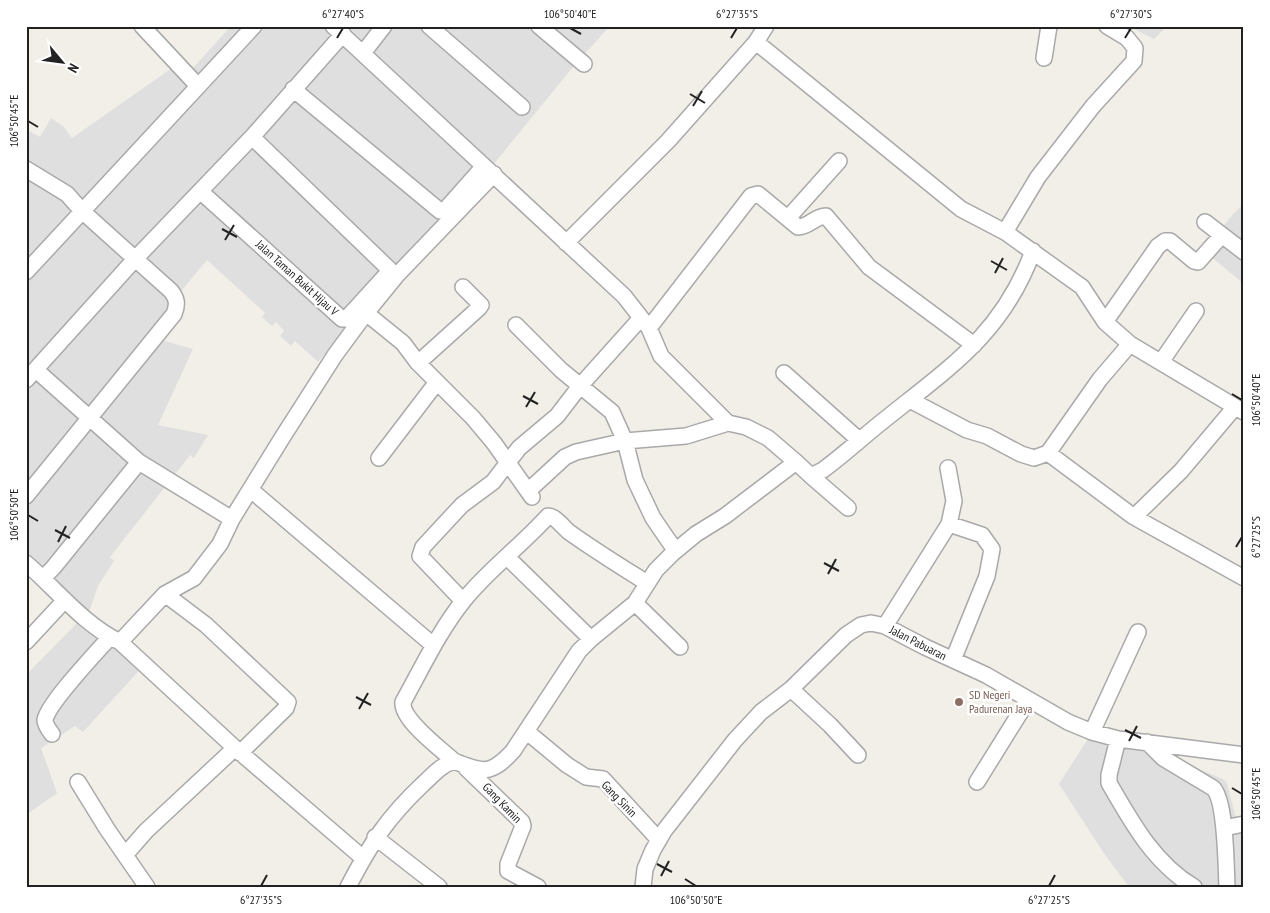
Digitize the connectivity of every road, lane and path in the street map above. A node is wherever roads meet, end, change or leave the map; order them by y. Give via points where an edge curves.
1 (142, 26) edge
2 (254, 26) edge
3 (384, 26) edge
4 (429, 26) edge
5 (539, 26) edge
6 (766, 26) edge
7 (1049, 26) edge
8 (1107, 26) edge
9 (338, 30) edge
10 (756, 42) junction
11 (364, 53) junction
12 (1044, 58) dead end
13 (584, 64) dead end
14 (198, 86) junction
15 (293, 89) junction
16 (522, 108) dead end
17 (252, 137) junction
18 (839, 161) dead end
19 (26, 169) edge
20 (489, 170) junction
21 (200, 191) junction
22 (82, 211) junction
23 (788, 218) junction
24 (1205, 222) dead end
25 (1004, 232) junction
26 (1222, 235) junction
27 (566, 243) junction
28 (1033, 251) junction
29 (1244, 252) edge
30 (136, 258) junction
31 (26, 272) edge
32 (463, 287) dead end
33 (1196, 311) dead end
34 (366, 313) junction
35 (1104, 322) junction
36 (645, 323) junction
37 (516, 325) dead end
38 (1130, 344) junction
39 (974, 345) junction
40 (1161, 362) junction
41 (418, 363) junction
42 (784, 373) dead end
43 (31, 375) edge
44 (437, 382) junction
45 (580, 386) junction
46 (910, 400) junction
47 (1240, 409) edge
48 (89, 417) junction
49 (728, 423) junction
50 (859, 440) junction
51 (625, 441) junction
52 (1048, 453) junction
53 (379, 458) dead end
54 (139, 462) junction
55 (796, 462) junction
56 (508, 463) junction
57 (948, 468) dead end
58 (811, 476) junction
59 (251, 490) junction
60 (26, 496) edge
61 (848, 508) dead end
62 (1134, 517) junction
63 (232, 519) junction
64 (950, 524) junction
65 (676, 550) junction
66 (507, 557) junction
67 (26, 562) edge
68 (43, 578) junction
69 (1244, 578) edge
70 (647, 583) junction
71 (165, 594) junction
72 (65, 600) junction
73 (463, 601) junction
74 (635, 603) junction
75 (885, 626) junction
76 (1138, 632) dead end
77 (115, 639) junction
78 (591, 639) junction
79 (26, 642) edge
80 (433, 645) junction
81 (680, 647) dead end
82 (952, 660) junction
83 (791, 689) junction
84 (1028, 700) junction
85 (526, 731) junction
86 (1092, 732) junction
87 (52, 734) dead end
88 (1118, 739) junction
89 (1147, 742) junction
90 (238, 750) junction
91 (858, 754) dead end
92 (1244, 755) edge
93 (459, 763) junction
94 (78, 782) dead end
95 (977, 782) dead end
96 (1244, 824) edge
97 (1224, 828) junction
98 (375, 837) junction
99 (658, 840) junction
100 (125, 855) junction
101 (363, 858) junction
102 (147, 887) edge
103 (348, 887) edge
104 (439, 887) edge
105 (538, 887) edge
106 (643, 887) edge
107 (1194, 887) edge
108 (1227, 887) edge

1 - 14 street
2 - 14 street
3 - 11 street
4 - 16 street
5 - 13 street
6 - 10 street
7 - 12 street
8 - 25 street via 1127,38 1135,48 1134,60 1093,106 1038,177
9 - 11 street
9 - 15 street
10 - 25 street via 960,209
10 - 27 street via 668,141
11 - 20 street
14 - 22 street
15 - 17 street
15 - 20 street via 440,210 446,209
17 - 21 street
17 - 21 street, Jalan Taman Bukit Hijau V via 388,269 388,274 346,319 342,319
18 - 23 street
19 - 22 street via 56,185
20 - 27 street
20 - 34 street
21 - 30 street
22 - 30 street
22 - 31 street
23 - 36 street via 761,195 751,196
23 - 39 street via 802,227 826,216 869,267
24 - 26 street
25 - 28 street
26 - 29 street
26 - 35 street via 1198,262 1170,241 1158,246
27 - 36 street via 624,296
28 - 35 street via 1082,287
28 - 39 street via 1022,280 1005,309
30 - 43 street
30 - 48 street via 171,291 178,306
32 - 41 street via 481,304 479,308
33 - 40 street
34 - 41 street via 396,336
34 - 59 street via 335,355
35 - 38 street
36 - 45 street
36 - 49 street via 661,356
37 - 45 street
38 - 40 street
38 - 52 street
39 - 46 street
40 - 47 street
41 - 44 street
42 - 50 street
43 - 48 street
44 - 53 street
44 - 56 street via 474,418
45 - 51 street via 612,412
45 - 56 street via 557,416 519,448
46 - 50 street
46 - 52 street via 1021,454 1034,458
47 - 62 street
48 - 54 street
48 - 60 street
49 - 51 street via 686,436
49 - 55 street via 746,427 768,438
50 - 58 street
51 - 56 street via 576,452 565,458 530,494
51 - 65 street via 635,480 653,518
52 - 62 street
54 - 63 street
54 - 68 street
55 - 58 street
55 - 65 street
56 - 73 street via 493,482 462,505 422,547 420,556
57 - 64 street via 954,501
58 - 61 street
59 - 63 street
59 - 80 street
62 - 69 street
63 - 71 street via 220,544 194,578
64 - 75 street
64 - 82 street via 982,535 992,549 987,576
65 - 70 street
66 - 70 street via 551,516 597,552
66 - 73 street
66 - 78 street
67 - 68 street
68 - 72 street
70 - 74 street
71 - 77 street
71 - 90 street via 206,625 288,702 286,708
72 - 77 street
72 - 79 street
73 - 80 street
74 - 78 street
74 - 81 street
75 - 82 street, Jalan Pabuaran
75 - 83 street, Jalan Pabuaran via 861,624
76 - 86 street
77 - 87 street via 67,686 47,716 46,723
77 - 90 street
78 - 85 street via 565,671
80 - 93 street via 403,702 403,709 409,720
82 - 84 street, Jalan Pabuaran via 986,675
83 - 91 street
83 - 99 street, Jalan Pabuaran via 761,712 735,740
84 - 86 street, Jalan Pabuaran
84 - 95 street
85 - 93 street via 499,766 482,770
85 - 99 street, Gang Sinin via 586,777 603,779
86 - 88 street, Jalan Pabuaran
88 - 89 street, Jalan Pabuaran
88 - 107 street via 1109,783 1141,838 1176,876
89 - 92 street, Jalan Pabuaran
89 - 97 street via 1163,758 1216,790
90 - 100 street via 146,831
90 - 101 street
93 - 98 street via 439,769 389,818
93 - 105 street, Gang Kamin via 522,822 508,871
94 - 100 street
96 - 97 street
97 - 108 street
98 - 101 street
98 - 104 street
99 - 106 street, Jalan Pabuaran via 645,868
100 - 102 street
101 - 103 street

